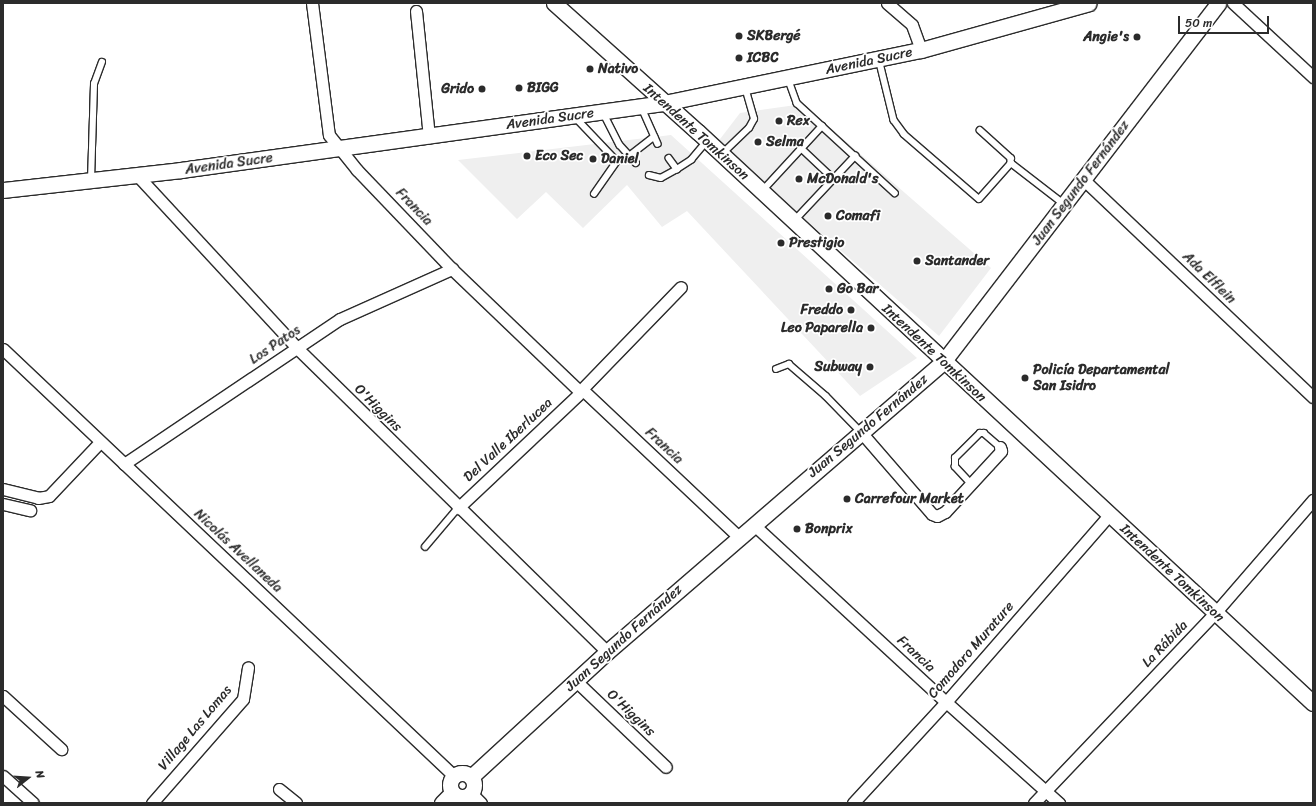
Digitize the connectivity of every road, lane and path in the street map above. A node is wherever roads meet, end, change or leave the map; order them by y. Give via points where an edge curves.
1 (312, 3) edge
2 (556, 3) edge
3 (888, 3) edge
4 (1089, 3) edge
5 (1211, 3) edge
6 (1218, 3) edge
7 (1233, 3) edge
8 (416, 11) dead end
9 (1205, 19) junction
10 (921, 50) junction
11 (879, 59) junction
12 (102, 62) dead end
13 (1313, 77) edge
14 (788, 78) junction
15 (745, 87) junction
16 (664, 103) junction
17 (642, 106) junction
18 (603, 112) junction
19 (575, 116) junction
20 (822, 126) junction
21 (980, 130) dead end
22 (429, 137) junction
23 (654, 137) junction
24 (707, 141) junction
25 (658, 144) dead end
26 (801, 148) junction
27 (338, 149) junction
28 (721, 154) junction
29 (855, 156) junction
30 (628, 157) junction
31 (669, 158) dead end
32 (616, 161) junction
33 (1012, 163) junction
34 (636, 164) dead end
35 (677, 169) junction
36 (137, 176) junction
37 (648, 176) dead end
38 (834, 179) junction
39 (91, 180) junction
40 (1084, 180) junction
41 (3, 190) edge
42 (761, 191) junction
43 (594, 194) dead end
44 (896, 194) dead end
45 (1065, 204) junction
46 (793, 222) junction
47 (452, 269) junction
48 (681, 287) dead end
49 (3, 349) edge
50 (298, 349) junction
51 (943, 362) junction
52 (776, 369) dead end
53 (581, 391) junction
54 (1313, 397) edge
55 (860, 431) junction
56 (100, 442) junction
57 (1000, 447) joint
58 (124, 464) junction
59 (970, 483) junction
60 (3, 489) edge
61 (1313, 500) edge
62 (3, 504) edge
63 (458, 508) junction
64 (30, 510) dead end
65 (1109, 515) junction
66 (754, 525) junction
67 (739, 537) junction
68 (425, 547) dead end
69 (1215, 613) junction
70 (607, 652) junction
71 (248, 667) dead end
72 (576, 681) junction
73 (3, 696) edge
74 (946, 702) junction
75 (1313, 703) edge
76 (61, 749) dead end
77 (666, 767) dead end
78 (3, 776) edge
79 (453, 776) junction
80 (471, 777) junction
81 (279, 789) dead end
82 (1045, 791) junction
83 (447, 798) edge
84 (476, 798) edge
85 (33, 803) edge
86 (152, 803) edge
87 (296, 803) edge
88 (853, 803) edge
89 (1034, 803) edge
90 (1059, 803) edge

1 - 27 street, Francia via 329,135
2 - 16 main road, Intendente Tomkinson
3 - 10 street via 912,25
4 - 10 main road, Avenida Sucre
5 - 9 main road, Juan Segundo Fernández
6 - 9 main road, Juan Segundo Fernández
7 - 13 street
8 - 22 street
9 - 40 main road, Juan Segundo Fernández
10 - 11 main road, Avenida Sucre
11 - 14 main road, Avenida Sucre
11 - 33 lane via 894,120 904,134 979,199
12 - 39 lane via 94,84
14 - 15 main road, Avenida Sucre
14 - 20 lane via 797,103
15 - 16 main road, Avenida Sucre
15 - 28 lane via 754,119 749,128
16 - 17 main road, Avenida Sucre
16 - 24 main road, Intendente Tomkinson
17 - 18 main road, Avenida Sucre
17 - 23 lane
18 - 19 main road, Avenida Sucre
18 - 30 lane
19 - 22 main road, Avenida Sucre
19 - 32 lane
20 - 26 lane
20 - 29 lane
21 - 33 lane via 1011,158
22 - 27 main road, Avenida Sucre
23 - 25 lane
23 - 30 lane
24 - 28 main road, Intendente Tomkinson
24 - 35 lane via 691,160
26 - 38 lane
26 - 42 lane
27 - 36 main road, Avenida Sucre
27 - 47 street, Francia
28 - 42 main road, Intendente Tomkinson
29 - 38 lane
29 - 44 lane
30 - 32 lane
30 - 34 lane
31 - 35 lane
32 - 43 lane
33 - 45 lane
35 - 37 lane via 661,178
36 - 39 main road, Avenida Sucre
36 - 50 street, O'Higgins
38 - 46 lane
39 - 41 main road, Avenida Sucre
40 - 45 main road, Juan Segundo Fernández
40 - 54 street, Ada Elflein
42 - 46 main road, Intendente Tomkinson
45 - 51 main road, Juan Segundo Fernández
46 - 51 main road, Intendente Tomkinson
47 - 50 street, Los Patos via 340,319
47 - 53 street, Francia
48 - 53 street, Del Valle Iberlucea
49 - 56 street, Nicolás Avellaneda
50 - 58 street, Los Patos
50 - 63 street, O'Higgins
51 - 55 main road, Juan Segundo Fernández
51 - 65 main road, Intendente Tomkinson
52 - 55 lane via 789,364 826,396
53 - 63 street, Del Valle Iberlucea
53 - 67 street, Francia
55 - 59 street via 932,514 937,516 945,512
55 - 66 main road, Juan Segundo Fernández
56 - 58 street, Nicolás Avellaneda
56 - 60 street via 49,496 38,498
57 - 59 street via 1001,451
57 - 59 lane via 984,433 980,433 955,458 955,467
58 - 79 street, Nicolás Avellaneda
61 - 69 street, La Rábida
62 - 64 street
63 - 68 lane
63 - 70 street, O'Higgins
65 - 69 main road, Intendente Tomkinson
65 - 74 street, Comodoro Murature
66 - 67 main road, Juan Segundo Fernández
66 - 74 street, Francia
67 - 70 main road, Juan Segundo Fernández
69 - 75 main road, Intendente Tomkinson
69 - 82 street, La Rábida
70 - 72 main road, Juan Segundo Fernández
71 - 86 street, Village Las Lomas via 243,699
72 - 77 street, O'Higgins
72 - 80 main road, Juan Segundo Fernández
73 - 76 street
74 - 82 street, Francia
74 - 88 street, Comodoro Murature
78 - 85 street
79 - 80 main road via 466,773
79 - 83 main road
80 - 84 main road
81 - 87 street
82 - 89 street, La Rábida
82 - 90 street, Francia
83 - 84 main road

